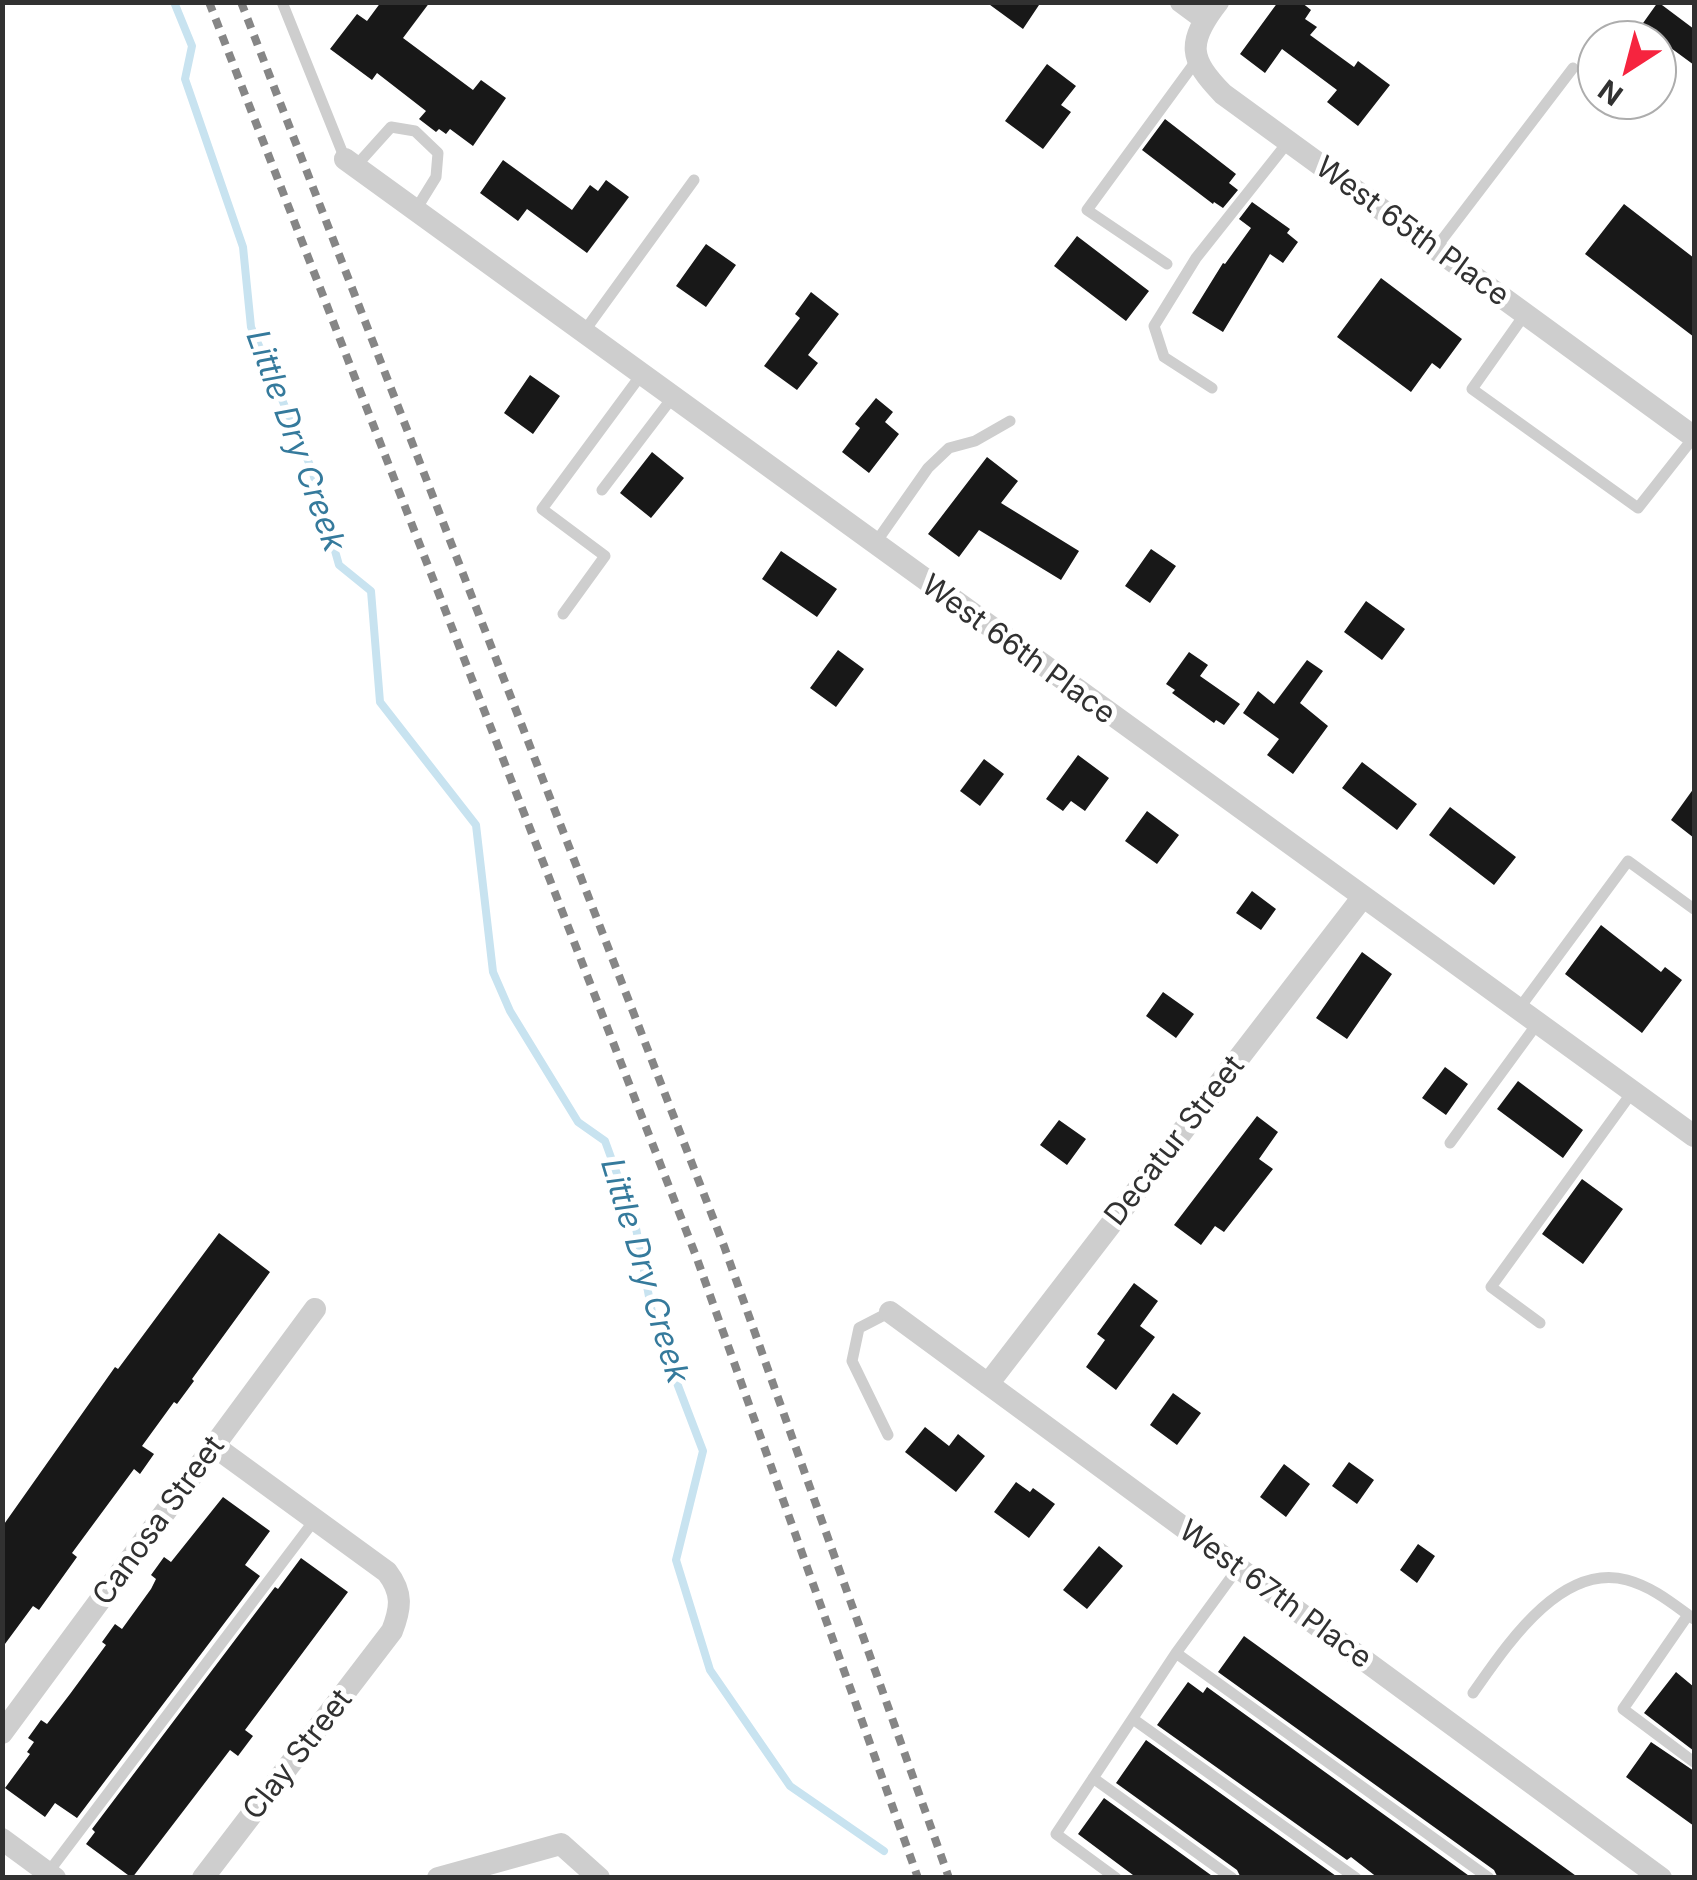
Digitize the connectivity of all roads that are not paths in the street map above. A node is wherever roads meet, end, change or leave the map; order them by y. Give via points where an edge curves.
1 (282, 2) edge
2 (1181, 2) edge
3 (1211, 11) edge
4 (1196, 61) junction
5 (1573, 68) dead end
6 (1288, 142) junction
7 (350, 163) junction
8 (694, 180) dead end
9 (416, 211) junction
10 (1434, 248) junction
11 (1167, 264) dead end
12 (1524, 314) junction
13 (583, 333) junction
14 (641, 375) junction
15 (1212, 388) dead end
16 (672, 398) junction
17 (1010, 421) dead end
18 (1694, 437) edge
19 (602, 490) dead end
20 (874, 545) junction
21 (563, 614) dead end
22 (1362, 898) junction
23 (1694, 909) edge
24 (1528, 1017) junction
25 (1633, 1092) junction
26 (1694, 1136) edge
27 (1450, 1143) dead end
28 (315, 1309) dead end
29 (890, 1312) joint
30 (1540, 1323) dead end
31 (988, 1384) junction
32 (888, 1435) dead end
33 (214, 1446) junction
34 (316, 1518) junction
35 (1238, 1568) junction
36 (1691, 1617) edge
37 (1176, 1654) junction
38 (1473, 1693) dead end
39 (1133, 1718) junction
40 (2, 1733) edge
41 (1694, 1762) edge
42 (1093, 1778) junction
43 (2, 1838) edge
44 (50, 1876) edge
45 (203, 1878) edge
46 (438, 1878) edge
47 (599, 1878) edge
48 (1116, 1878) edge
49 (1232, 1878) edge
50 (1356, 1878) edge
51 (1489, 1878) edge
52 (1661, 1878) edge

1 - 7 lane
2 - 3 street
3 - 4 street via 1194,48
4 - 6 street, West 65th Place via 1223,94
4 - 11 lane via 1087,210
5 - 10 lane
6 - 10 street, West 65th Place
6 - 15 lane via 1196,258 1154,326 1164,357
7 - 9 street, West 66th Place
7 - 9 lane via 390,126 415,131 438,153 436,177
8 - 13 lane
9 - 13 street, West 66th Place
10 - 12 street, West 65th Place
12 - 18 street, West 65th Place
12 - 18 lane via 1472,389 1638,508
13 - 14 street, West 66th Place
14 - 16 street, West 66th Place
14 - 21 lane via 542,509 606,556
16 - 19 lane
16 - 20 street, West 66th Place
17 - 20 lane via 949,448
20 - 22 street, West 66th Place
22 - 24 street, West 66th Place
22 - 31 street, Decatur Street
23 - 24 lane via 1628,861
24 - 25 street, West 66th Place
24 - 27 lane
25 - 26 street, West 66th Place
25 - 30 lane via 1491,1287
28 - 33 street, Canosa Street
29 - 31 street, West 67th Place
29 - 32 lane via 859,1328 852,1362
31 - 35 street, West 67th Place
33 - 34 street
33 - 40 street, Canosa Street
34 - 44 lane
34 - 45 street, Clay Street via 386,1572 401,1606 392,1631
35 - 37 lane
35 - 52 street, West 67th Place
36 - 38 lane via 1624,1578 1592,1580 1536,1612
36 - 41 lane via 1623,1710
37 - 39 lane
37 - 51 lane
39 - 42 lane
39 - 50 lane
42 - 48 lane via 1056,1834
42 - 49 lane
43 - 44 street
46 - 47 street via 561,1844

